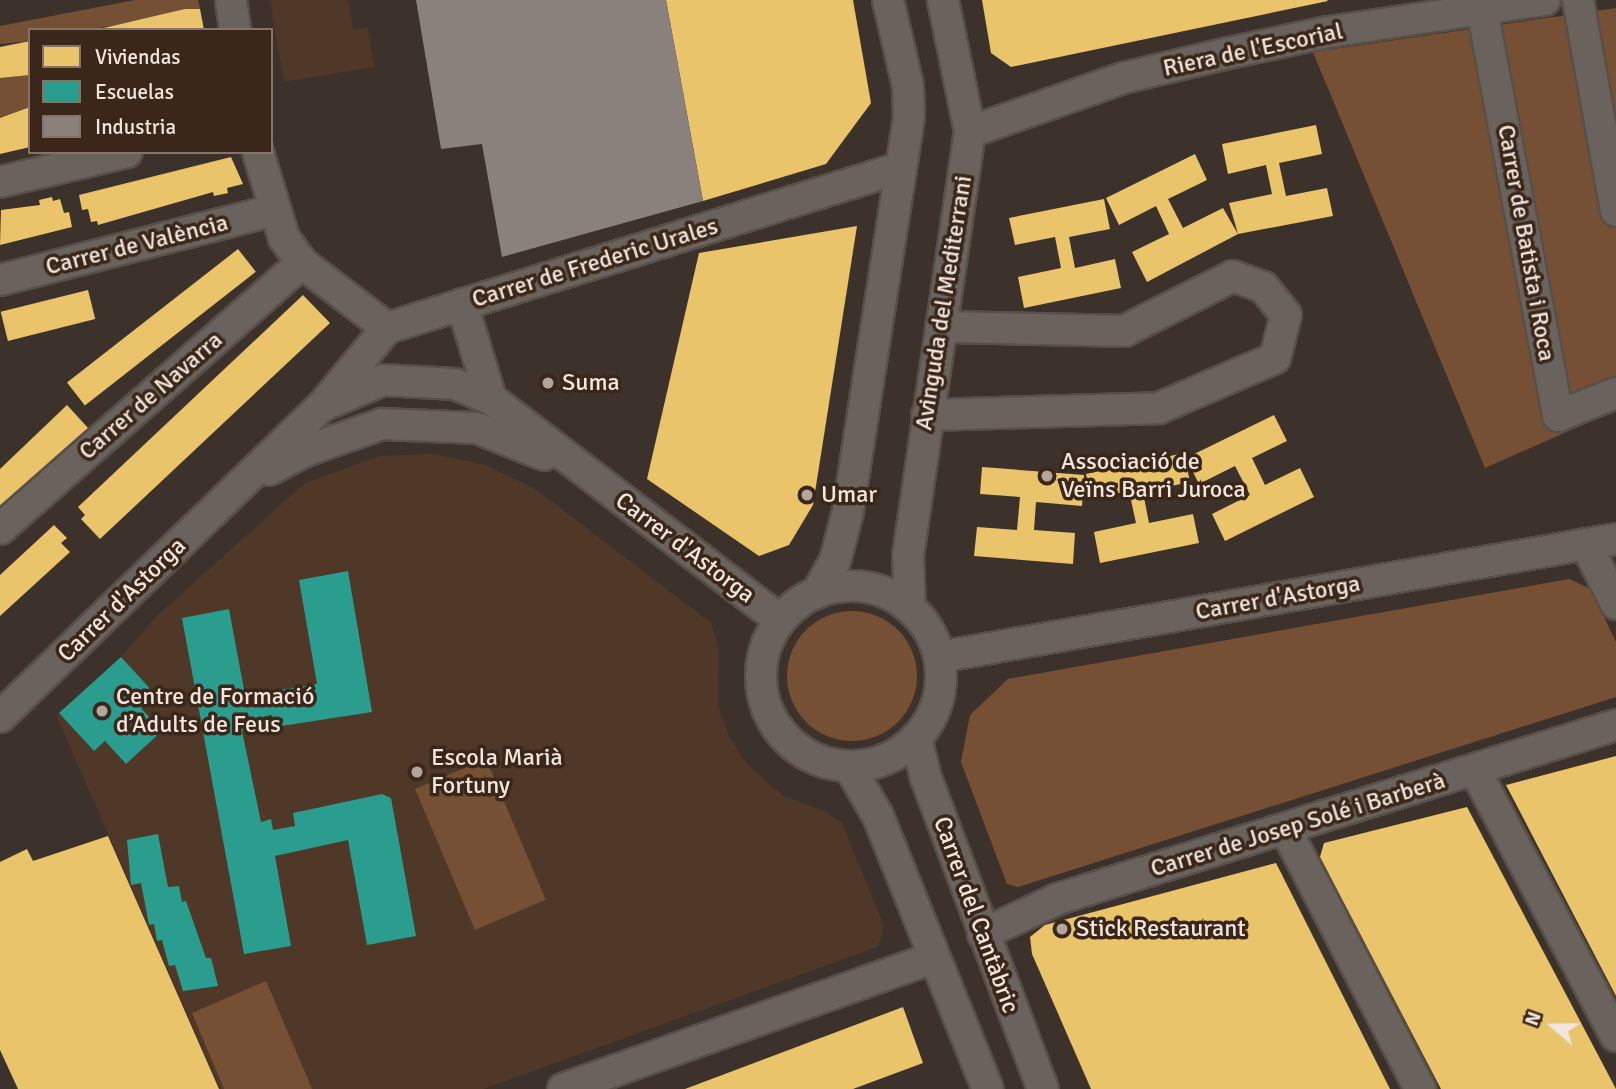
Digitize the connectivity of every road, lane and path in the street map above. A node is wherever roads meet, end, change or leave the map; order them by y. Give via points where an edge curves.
1 (230, 0) edge
2 (888, 0) edge
3 (943, 0) edge
4 (1545, 0) edge
5 (1578, 0) edge
6 (1417, 9) edge
7 (1482, 9) junction
8 (235, 28) edge
9 (970, 132) junction
10 (119, 154) edge
11 (259, 154) edge
12 (900, 167) junction
13 (0, 182) edge
14 (274, 210) junction
15 (1616, 211) edge
16 (302, 263) junction
17 (0, 280) edge
18 (462, 304) junction
19 (941, 327) junction
20 (387, 328) junction
21 (1616, 393) edge
22 (491, 399) junction
23 (322, 406) junction
24 (927, 415) junction
25 (591, 477) junction
26 (244, 484) junction
27 (0, 529) edge
28 (1616, 539) edge
29 (1586, 544) junction
30 (817, 593) junction
31 (1616, 604) edge
32 (910, 608) junction
33 (779, 619) junction
34 (939, 657) junction
35 (0, 717) edge
36 (1616, 725) edge
37 (916, 738) junction
38 (849, 766) junction
39 (1475, 770) junction
40 (1286, 830) junction
41 (983, 934) junction
42 (933, 958) junction
43 (1616, 1036) edge
44 (602, 1083) edge
45 (564, 1089) edge
46 (988, 1089) edge
47 (1043, 1089) edge
48 (1420, 1089) edge

1 - 8 street
2 - 12 street via 908,86 909,117
3 - 9 street, Avinguda del Mediterrani
4 - 7 street, Riera de l'Escorial
5 - 15 street
6 - 7 street, Riera de l'Escorial
6 - 9 street, Riera de l'Escorial via 1123,78
7 - 21 street, Carrer de Batista i Roca via 1558,416
9 - 19 street, Avinguda del Mediterrani
10 - 13 street
11 - 14 street
12 - 18 street, Carrer de Frederic Urales
12 - 30 street via 848,511 835,561
14 - 16 street via 284,237
14 - 17 street, Carrer de València
16 - 20 street
16 - 27 street, Carrer de Navarra
18 - 20 street, Carrer de Frederic Urales
18 - 22 street
19 - 24 street, Avinguda del Mediterrani
19 - 24 street via 1124,331 1233,276 1263,287 1286,315 1275,358 1159,408
20 - 23 street
22 - 23 street, Carrer d'Astorga via 455,384 404,379 383,380
22 - 25 street, Carrer d'Astorga
23 - 26 street, Carrer d'Astorga
24 - 32 street, Avinguda del Mediterrani via 908,556
25 - 26 street, Carrer d'Astorga via 477,428 410,423 382,424 349,434
25 - 33 street, Carrer d'Astorga
26 - 35 street, Carrer d'Astorga
28 - 29 street, Carrer d'Astorga
29 - 31 street
29 - 34 street, Carrer d'Astorga
30 - 32 street via 864,587 891,595
30 - 33 street
32 - 34 street via 928,629
33 - 38 street via 764,657 762,687 772,718 800,750
34 - 37 street via 939,694
36 - 39 street, Carrer de Josep Solé i Barberà
37 - 38 street via 880,761
37 - 41 street, Carrer del Cantàbric
38 - 42 street via 878,816
39 - 40 street, Carrer de Josep Solé i Barberà
39 - 43 street
40 - 41 street, Carrer de Josep Solé i Barberà via 1058,899
40 - 48 street
41 - 47 street, Carrer del Cantàbric
42 - 44 street
42 - 46 street
44 - 45 street

